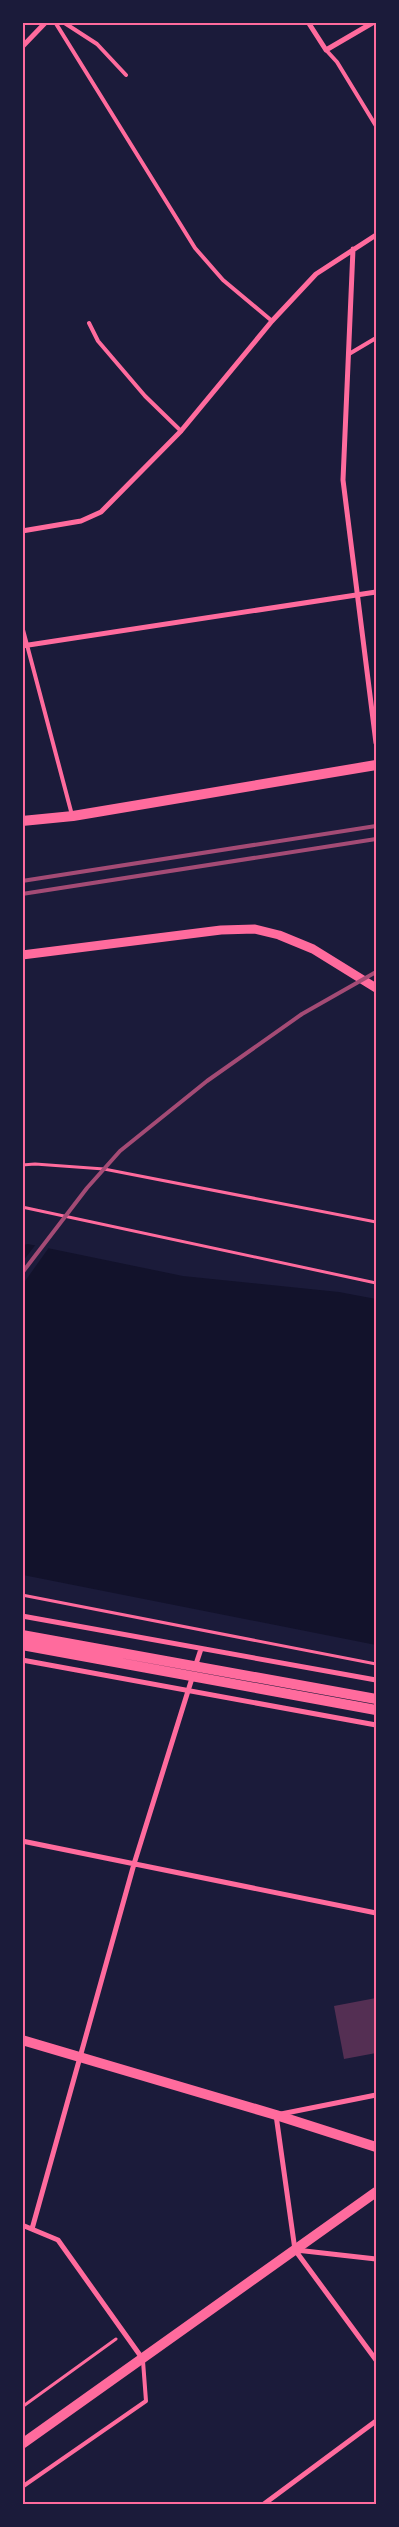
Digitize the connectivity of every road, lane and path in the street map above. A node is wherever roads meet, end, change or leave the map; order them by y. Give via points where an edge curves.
1 (46, 22) edge
2 (55, 22) edge
3 (63, 22) edge
4 (308, 22) edge
5 (374, 22) edge
6 (22, 47) edge
7 (326, 50) junction
8 (126, 76) dead end
9 (376, 126) edge
10 (376, 235) edge
11 (353, 249) junction
12 (272, 321) junction
13 (89, 323) dead end
14 (376, 338) edge
15 (349, 354) junction
16 (181, 431) junction
17 (22, 531) edge
18 (376, 592) edge
19 (356, 596) junction
20 (22, 626) edge
21 (25, 646) edge
22 (376, 742) edge
23 (376, 764) edge
24 (73, 816) junction
25 (22, 821) edge
26 (22, 955) edge
27 (376, 988) edge
28 (22, 1165) edge
29 (22, 1207) edge
30 (376, 1222) edge
31 (376, 1283) edge
32 (22, 1595) edge
33 (22, 1616) edge
34 (22, 1635) edge
35 (22, 1645) edge
36 (201, 1648) junction
37 (22, 1660) edge
38 (376, 1664) edge
39 (376, 1680) edge
40 (189, 1689) junction
41 (376, 1699) edge
42 (376, 1710) edge
43 (376, 1724) edge
44 (22, 1841) edge
45 (134, 1864) junction
46 (376, 1913) edge
47 (22, 2040) edge
48 (80, 2056) junction
49 (376, 2095) edge
50 (276, 2114) junction
51 (376, 2147) edge
52 (376, 2192) edge
53 (22, 2225) edge
54 (32, 2229) junction
55 (295, 2250) junction
56 (376, 2260) edge
57 (124, 2333) junction
58 (143, 2359) junction
59 (376, 2360) edge
60 (22, 2406) edge
61 (376, 2421) edge
62 (22, 2444) edge
63 (22, 2487) edge
64 (264, 2504) edge

1 - 6 street
2 - 12 lane via 195,248 223,280
3 - 8 lane via 97,44
4 - 7 street
5 - 7 street
7 - 9 lane via 337,62
10 - 11 street
11 - 12 street via 316,274
11 - 15 street
12 - 16 street
13 - 16 lane via 98,341 145,396
14 - 15 lane
15 - 19 street via 343,480
16 - 17 street via 101,512 80,521
18 - 19 street
19 - 21 street
19 - 22 street
20 - 21 lane
21 - 24 lane
23 - 24 main road
24 - 25 main road
26 - 27 street via 211,931 255,929 279,934 313,949
28 - 30 path via 104,1169
29 - 31 path
32 - 38 path
33 - 36 street
34 - 41 main road
35 - 42 main road
36 - 39 street
36 - 40 street
37 - 40 street
40 - 43 street
40 - 45 street
44 - 45 street
45 - 46 street
45 - 48 street
47 - 48 main road
48 - 50 main road
48 - 54 street
49 - 50 street
50 - 51 main road
50 - 55 street
52 - 55 main road
53 - 54 street
54 - 57 street via 58,2240
55 - 56 street
55 - 58 main road
55 - 59 street
57 - 58 street
57 - 60 path
58 - 62 main road
58 - 63 lane via 146,2401
61 - 64 street

